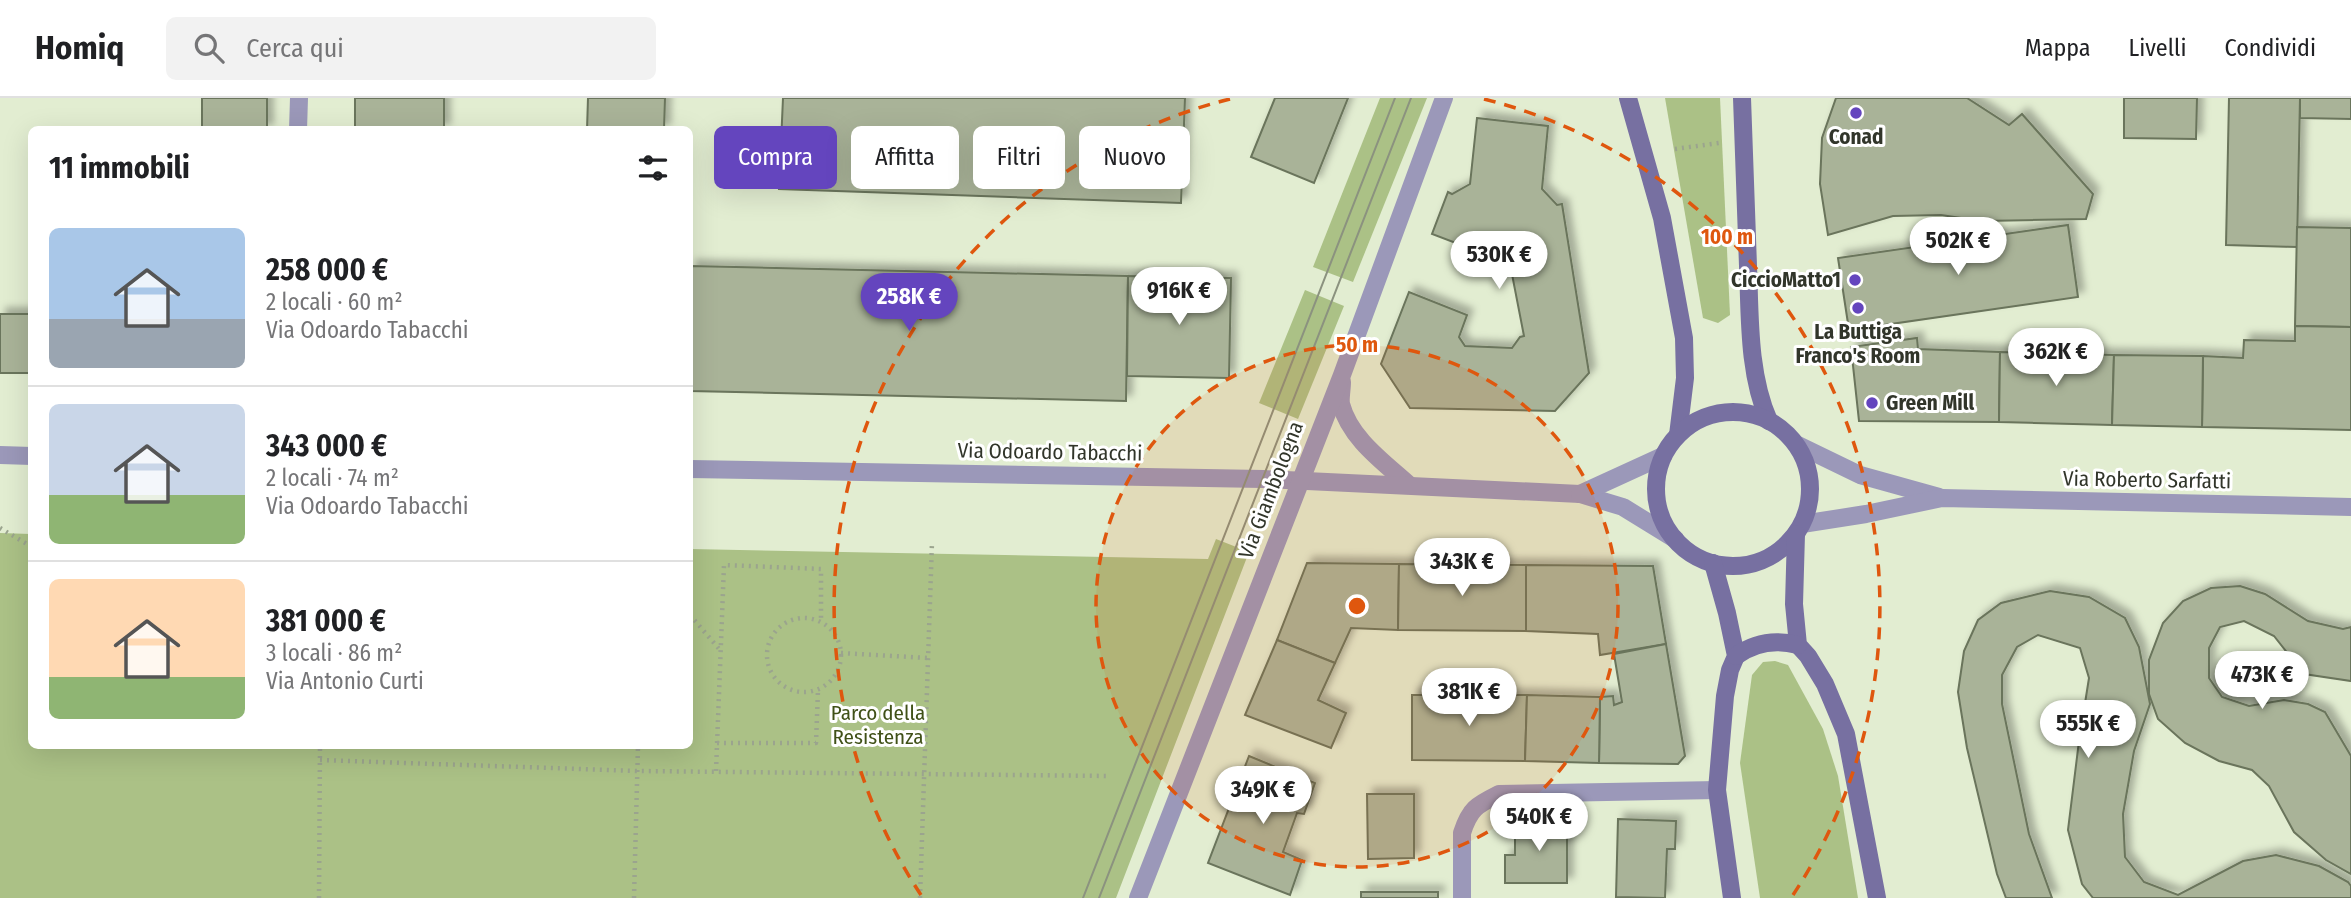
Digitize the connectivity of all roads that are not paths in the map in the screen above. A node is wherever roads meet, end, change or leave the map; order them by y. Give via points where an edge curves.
1 (299, 98) edge
2 (1444, 98) edge
3 (1628, 98) edge
4 (1742, 98) edge
5 (298, 126) edge
6 (1342, 375) junction
7 (1769, 421) junction
8 (1678, 435) junction
9 (1796, 444) junction
10 (0, 456) edge
11 (28, 456) edge
12 (1663, 456) junction
13 (693, 469) edge
14 (1300, 480) junction
15 (1409, 485) junction
16 (1580, 494) junction
17 (1942, 498) junction
18 (2351, 507) edge
19 (1799, 529) junction
20 (1675, 539) junction
21 (1713, 563) junction
22 (1798, 645) junction
23 (1736, 656) junction
24 (1717, 790) junction
25 (1138, 898) edge
26 (1462, 898) edge
27 (1732, 898) edge
28 (1877, 898) edge

1 - 5 street
2 - 6 street, Via Giambologna
3 - 8 main road via 1662,218 1683,328 1685,379
4 - 7 main road via 1751,327 1755,370
6 - 14 street, Via Giambologna
6 - 15 street via 1341,403 1353,428
7 - 8 main road via 1742,412 1723,413 1704,417
7 - 9 main road
8 - 12 main road
9 - 17 street, Via Roberto Sarfatti via 1860,475
9 - 19 main road via 1810,482 1810,501
10 - 11 street
12 - 16 street, Via Odoardo Tabacchi
12 - 20 main road via 1657,503
13 - 14 street, Via Odoardo Tabacchi
14 - 15 street, Via Odoardo Tabacchi
14 - 25 street, Via Giambologna
15 - 16 street, Via Odoardo Tabacchi
16 - 20 street, Via Odoardo Tabacchi via 1623,507
17 - 18 street, Via Roberto Sarfatti
17 - 19 street, Via Roberto Sarfatti
19 - 21 main road via 1777,552 1760,561 1741,566
19 - 22 main road via 1794,604
20 - 21 main road via 1695,556
21 - 23 main road
22 - 23 main road via 1768,642
22 - 28 main road via 1825,684 1846,734
23 - 24 main road via 1725,696
24 - 26 street via 1499,794 1476,805 1465,823
24 - 27 main road

